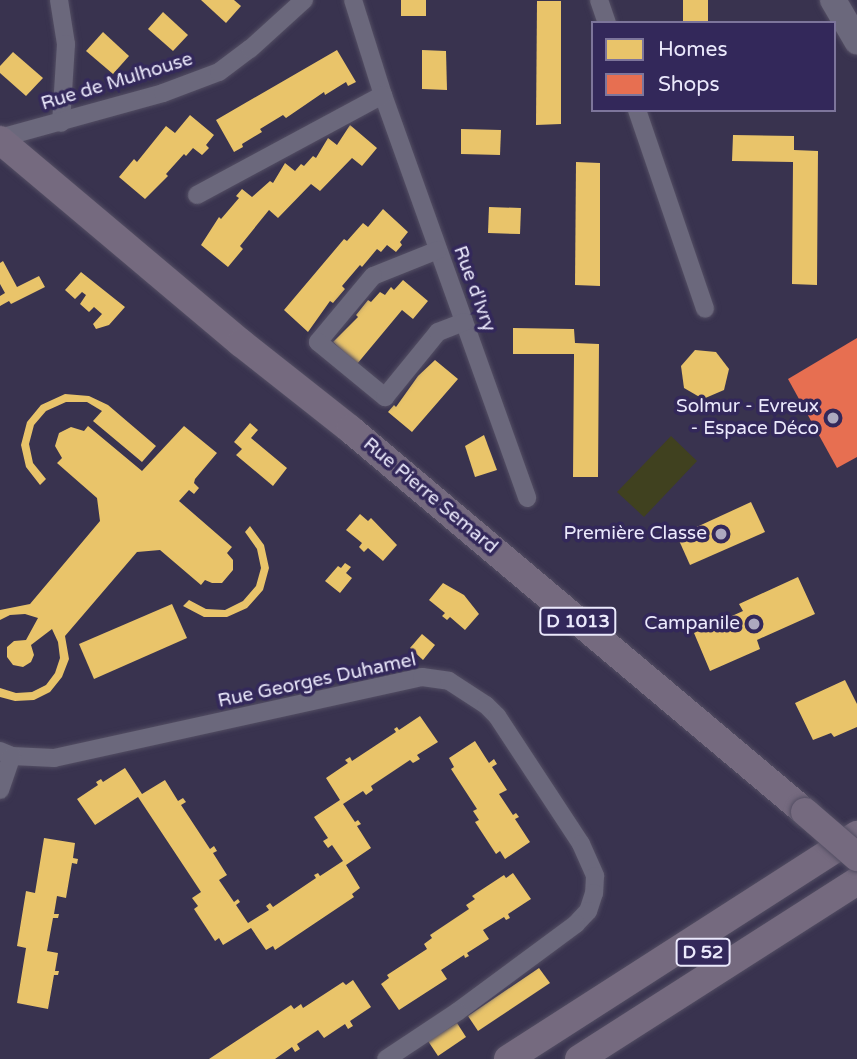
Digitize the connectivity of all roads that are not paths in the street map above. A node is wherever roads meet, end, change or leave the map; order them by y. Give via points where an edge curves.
1 (59, 0) edge
2 (304, 0) edge
3 (353, 0) edge
4 (599, 0) edge
5 (833, 0) edge
6 (606, 21) edge
7 (857, 41) edge
8 (383, 95) junction
9 (638, 112) edge
10 (61, 123) junction
11 (0, 139) edge
12 (197, 195) dead end
13 (438, 250) junction
14 (705, 309) dead end
15 (464, 322) junction
16 (527, 498) dead end
17 (6, 754) edge
18 (0, 790) edge
19 (857, 835) edge
20 (857, 857) edge
21 (815, 861) junction
22 (857, 881) edge
23 (618, 1046) edge
24 (386, 1059) edge
25 (508, 1059) edge
26 (579, 1059) edge

1 - 10 street via 66,44
2 - 10 street, Rue de Mulhouse via 219,72
3 - 8 street, Rue d'Ivry
4 - 6 street
5 - 7 main road
8 - 12 street
8 - 13 street, Rue d'Ivry
9 - 14 street
10 - 11 street, Rue de Mulhouse
11 - 20 main road, Rue Pierre Semard / D 1013, bridge
13 - 15 street, Rue d'Ivry
13 - 15 street via 373,276 318,342 384,397 438,332
15 - 16 street, Rue d'Ivry
17 - 18 street
17 - 24 street, Rue Georges Duhamel via 54,758 422,677 449,681 486,705 581,845 596,876 594,893 588,911 576,924
19 - 21 main road
21 - 23 main road, D 52 via 783,900 639,998 629,1011
21 - 25 main road
22 - 23 main road
23 - 26 main road

